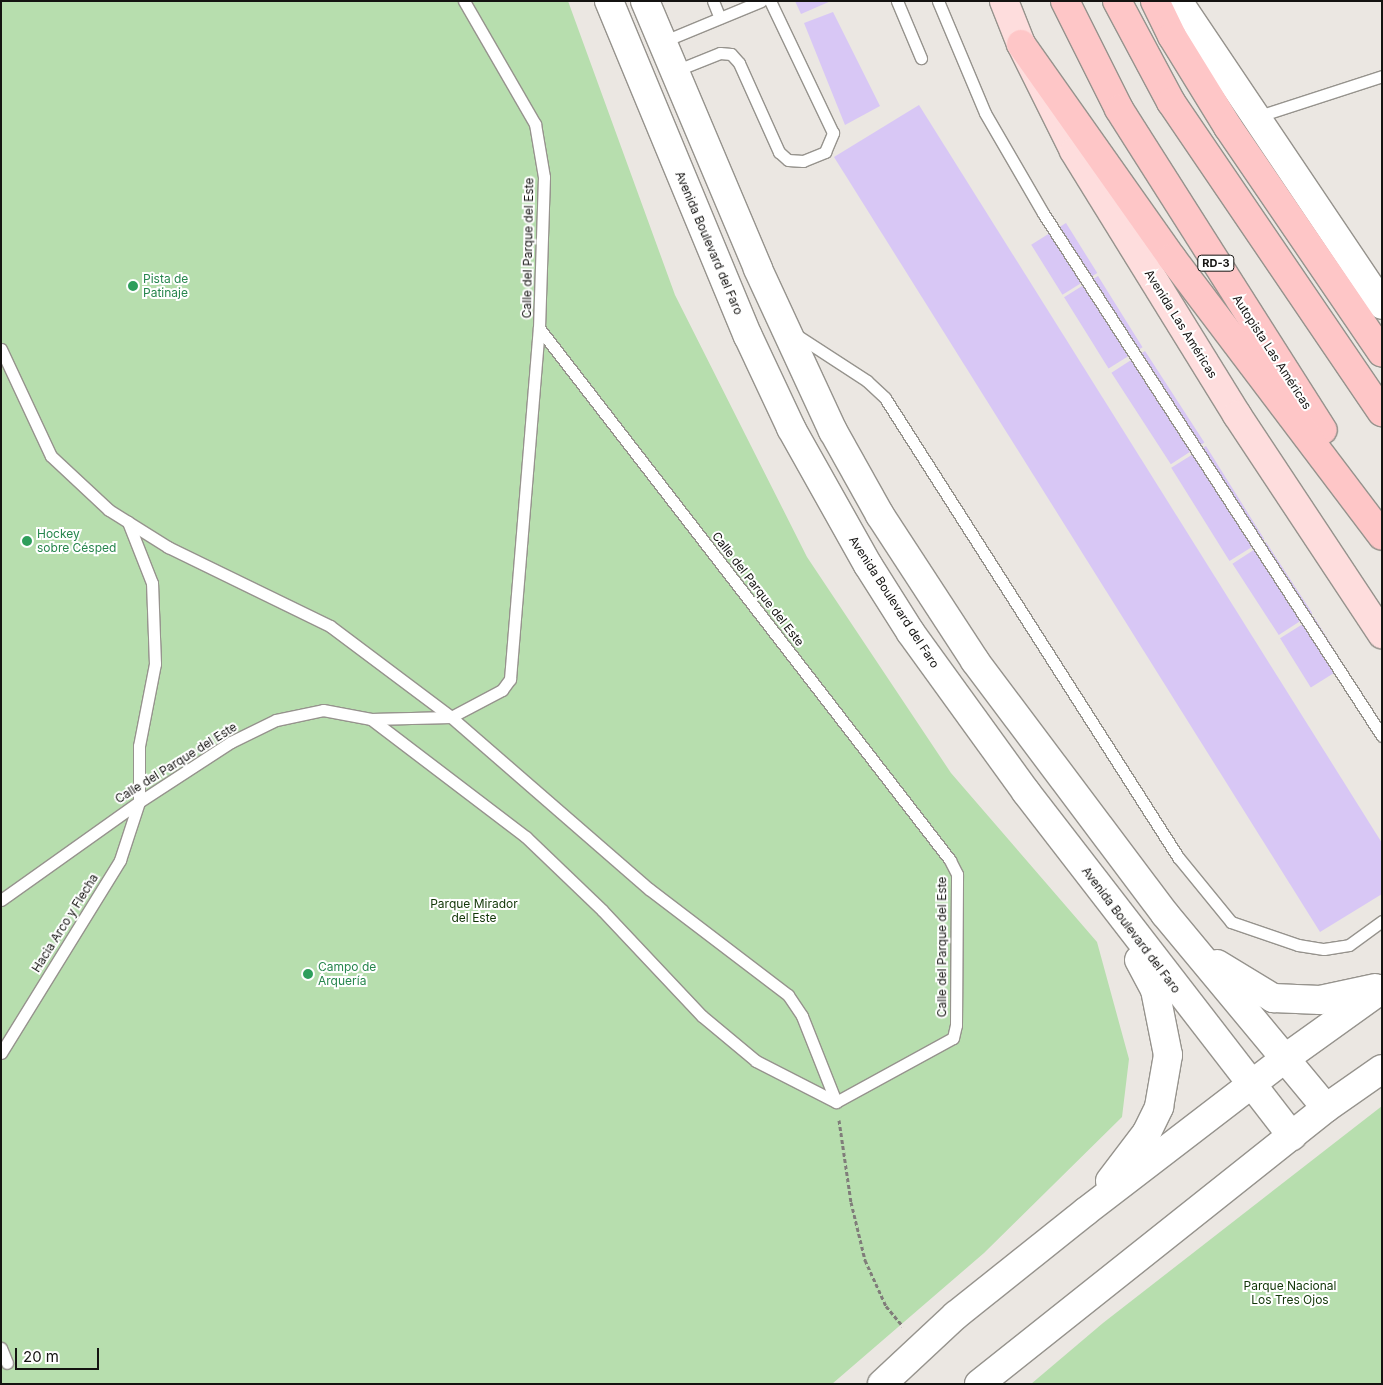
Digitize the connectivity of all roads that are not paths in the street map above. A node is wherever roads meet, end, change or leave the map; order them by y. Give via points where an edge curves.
1 (464, 1) edge
2 (609, 1) edge
3 (645, 1) edge
4 (713, 1) edge
5 (761, 1) edge
6 (770, 1) edge
7 (897, 1) edge
8 (938, 1) edge
9 (1004, 1) edge
10 (1065, 1) edge
11 (1117, 1) edge
12 (1155, 1) edge
13 (1178, 1) edge
14 (720, 18) junction
15 (662, 42) junction
16 (1021, 44) junction
17 (921, 58) dead end
18 (675, 72) junction
19 (1382, 76) edge
20 (1254, 118) junction
21 (1382, 305) edge
22 (540, 328) junction
23 (785, 328) junction
24 (1, 350) edge
25 (1382, 353) edge
26 (1382, 412) edge
27 (1382, 517) edge
28 (128, 522) junction
29 (1382, 536) edge
30 (1374, 623) edge
31 (1382, 642) edge
32 (451, 717) junction
33 (371, 719) junction
34 (1382, 736) edge
35 (139, 802) junction
36 (1, 900) edge
37 (1111, 905) junction
38 (1165, 914) junction
39 (1382, 921) edge
40 (1382, 988) edge
41 (1, 1053) edge
42 (1287, 1057) junction
43 (1382, 1069) edge
44 (1252, 1085) junction
45 (836, 1102) junction
46 (1326, 1108) junction
47 (1292, 1136) junction
48 (1086, 1212) junction
49 (1, 1348) edge
50 (7, 1363) dead end
51 (882, 1384) edge
52 (979, 1384) edge

1 - 22 lane, Calle del Parque del Este via 535,124 544,177
2 - 37 street, Avenida Boulevard del Faro via 748,336 828,496 911,633
3 - 15 street
4 - 14 lane
5 - 14 lane
6 - 18 lane via 833,133 825,152 803,161 788,160 779,152 731,54 720,53
7 - 17 lane
8 - 34 lane via 985,113 1043,213
9 - 16 main road, Avenida Las Américas
10 - 27 highway, Autopista Las Américas / RD-3 via 1119,109 1284,372
11 - 26 highway via 1171,102
12 - 25 highway via 1172,36 1228,127
13 - 20 street
14 - 15 lane
15 - 18 street
16 - 29 highway via 1172,258
16 - 30 main road, Avenida Las Américas via 1079,159 1237,415
18 - 23 street
19 - 20 lane
20 - 21 street
22 - 32 lane via 510,679 502,690
22 - 45 lane, Calle del Parque del Este via 957,874 956,1025 953,1038
23 - 38 street via 833,431 880,515 974,661
23 - 39 lane via 867,380 885,398 1178,857 1231,922 1298,945 1324,949 1349,945
24 - 28 lane via 51,456 109,510
28 - 32 lane via 168,547 330,626
28 - 35 lane, Hacia Arco y Flecha via 152,583 155,664 140,746
30 - 31 main road, Avenida Las Américas
32 - 33 lane, Calle del Parque del Este
32 - 45 lane via 649,889 788,995 802,1016
33 - 35 lane, Calle del Parque del Este via 323,710 276,720 231,742
33 - 45 lane via 526,837 602,910 702,1016 756,1061
35 - 36 lane, Calle del Parque del Este
35 - 41 lane, Hacia Arco y Flecha via 120,860
37 - 44 street, Avenida Boulevard del Faro
37 - 48 street via 1155,990 1168,1055 1159,1107 1147,1132
38 - 40 street via 1216,964 1273,998 1320,1000
38 - 42 street
40 - 42 street
42 - 44 street
42 - 46 street
43 - 46 street
44 - 47 street, Avenida Boulevard del Faro
44 - 48 street
46 - 47 street
47 - 52 street
48 - 51 street via 922,1347
49 - 50 lane

